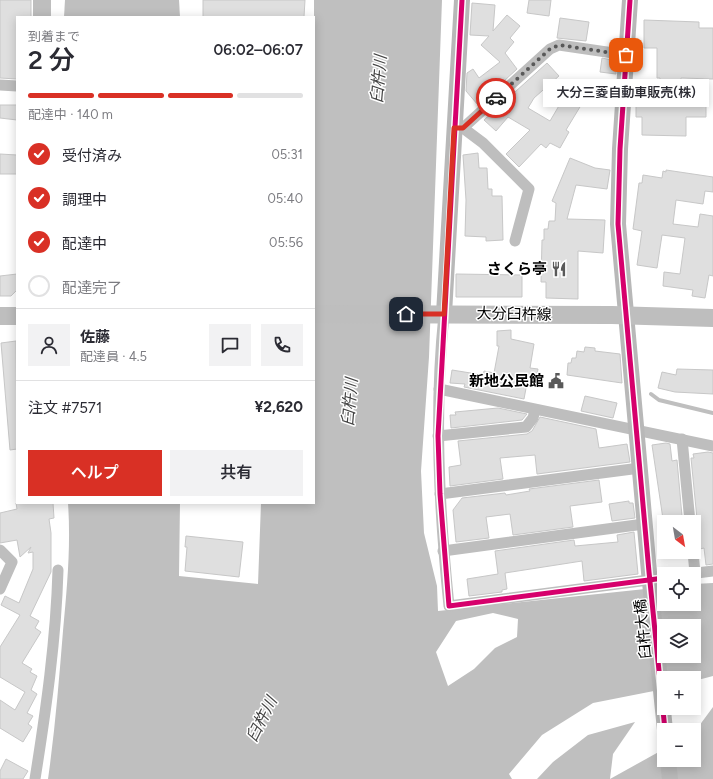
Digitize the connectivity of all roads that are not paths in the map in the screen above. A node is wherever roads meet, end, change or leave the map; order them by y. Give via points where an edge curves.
1 (42, 0) edge
2 (462, 0) edge
3 (630, 0) edge
4 (42, 16) edge
5 (626, 55) junction
6 (0, 85) edge
7 (16, 86) edge
8 (458, 128) junction
9 (515, 241) dead end
10 (315, 314) edge
11 (440, 314) junction
12 (626, 315) junction
13 (0, 316) edge
14 (16, 316) edge
15 (713, 318) edge
16 (439, 390) junction
17 (535, 410) junction
18 (636, 431) junction
19 (438, 436) junction
20 (682, 439) junction
21 (713, 446) edge
22 (640, 468) junction
23 (440, 494) junction
24 (689, 515) edge
25 (644, 524) junction
26 (0, 550) edge
27 (444, 551) junction
28 (58, 570) dead end
29 (713, 571) edge
30 (701, 573) edge
31 (657, 579) edge
32 (0, 589) edge
33 (664, 723) edge
34 (669, 767) edge
35 (35, 779) edge
36 (670, 779) edge

1 - 4 main road
2 - 8 street
3 - 5 street, 臼杵大橋
5 - 8 street via 559,45 550,49
5 - 12 street, 臼杵大橋 via 618,224
6 - 7 street
8 - 9 street via 483,143 529,189
8 - 11 street
10 - 11 main road, 大分臼杵線
11 - 12 main road, 大分臼杵線
11 - 16 street
12 - 15 main road, 大分臼杵線
12 - 18 street, 臼杵大橋
13 - 14 main road
16 - 17 street
16 - 19 street
17 - 18 street
17 - 19 street via 526,427
18 - 20 street
18 - 22 street, 臼杵大橋
19 - 23 street
20 - 21 street
20 - 24 street
22 - 23 street
22 - 25 street, 臼杵大橋
23 - 27 street
25 - 27 street
25 - 33 street, 臼杵大橋
26 - 32 street via 12,562
27 - 31 street via 449,606
28 - 35 street via 45,715
29 - 30 street
34 - 36 street

